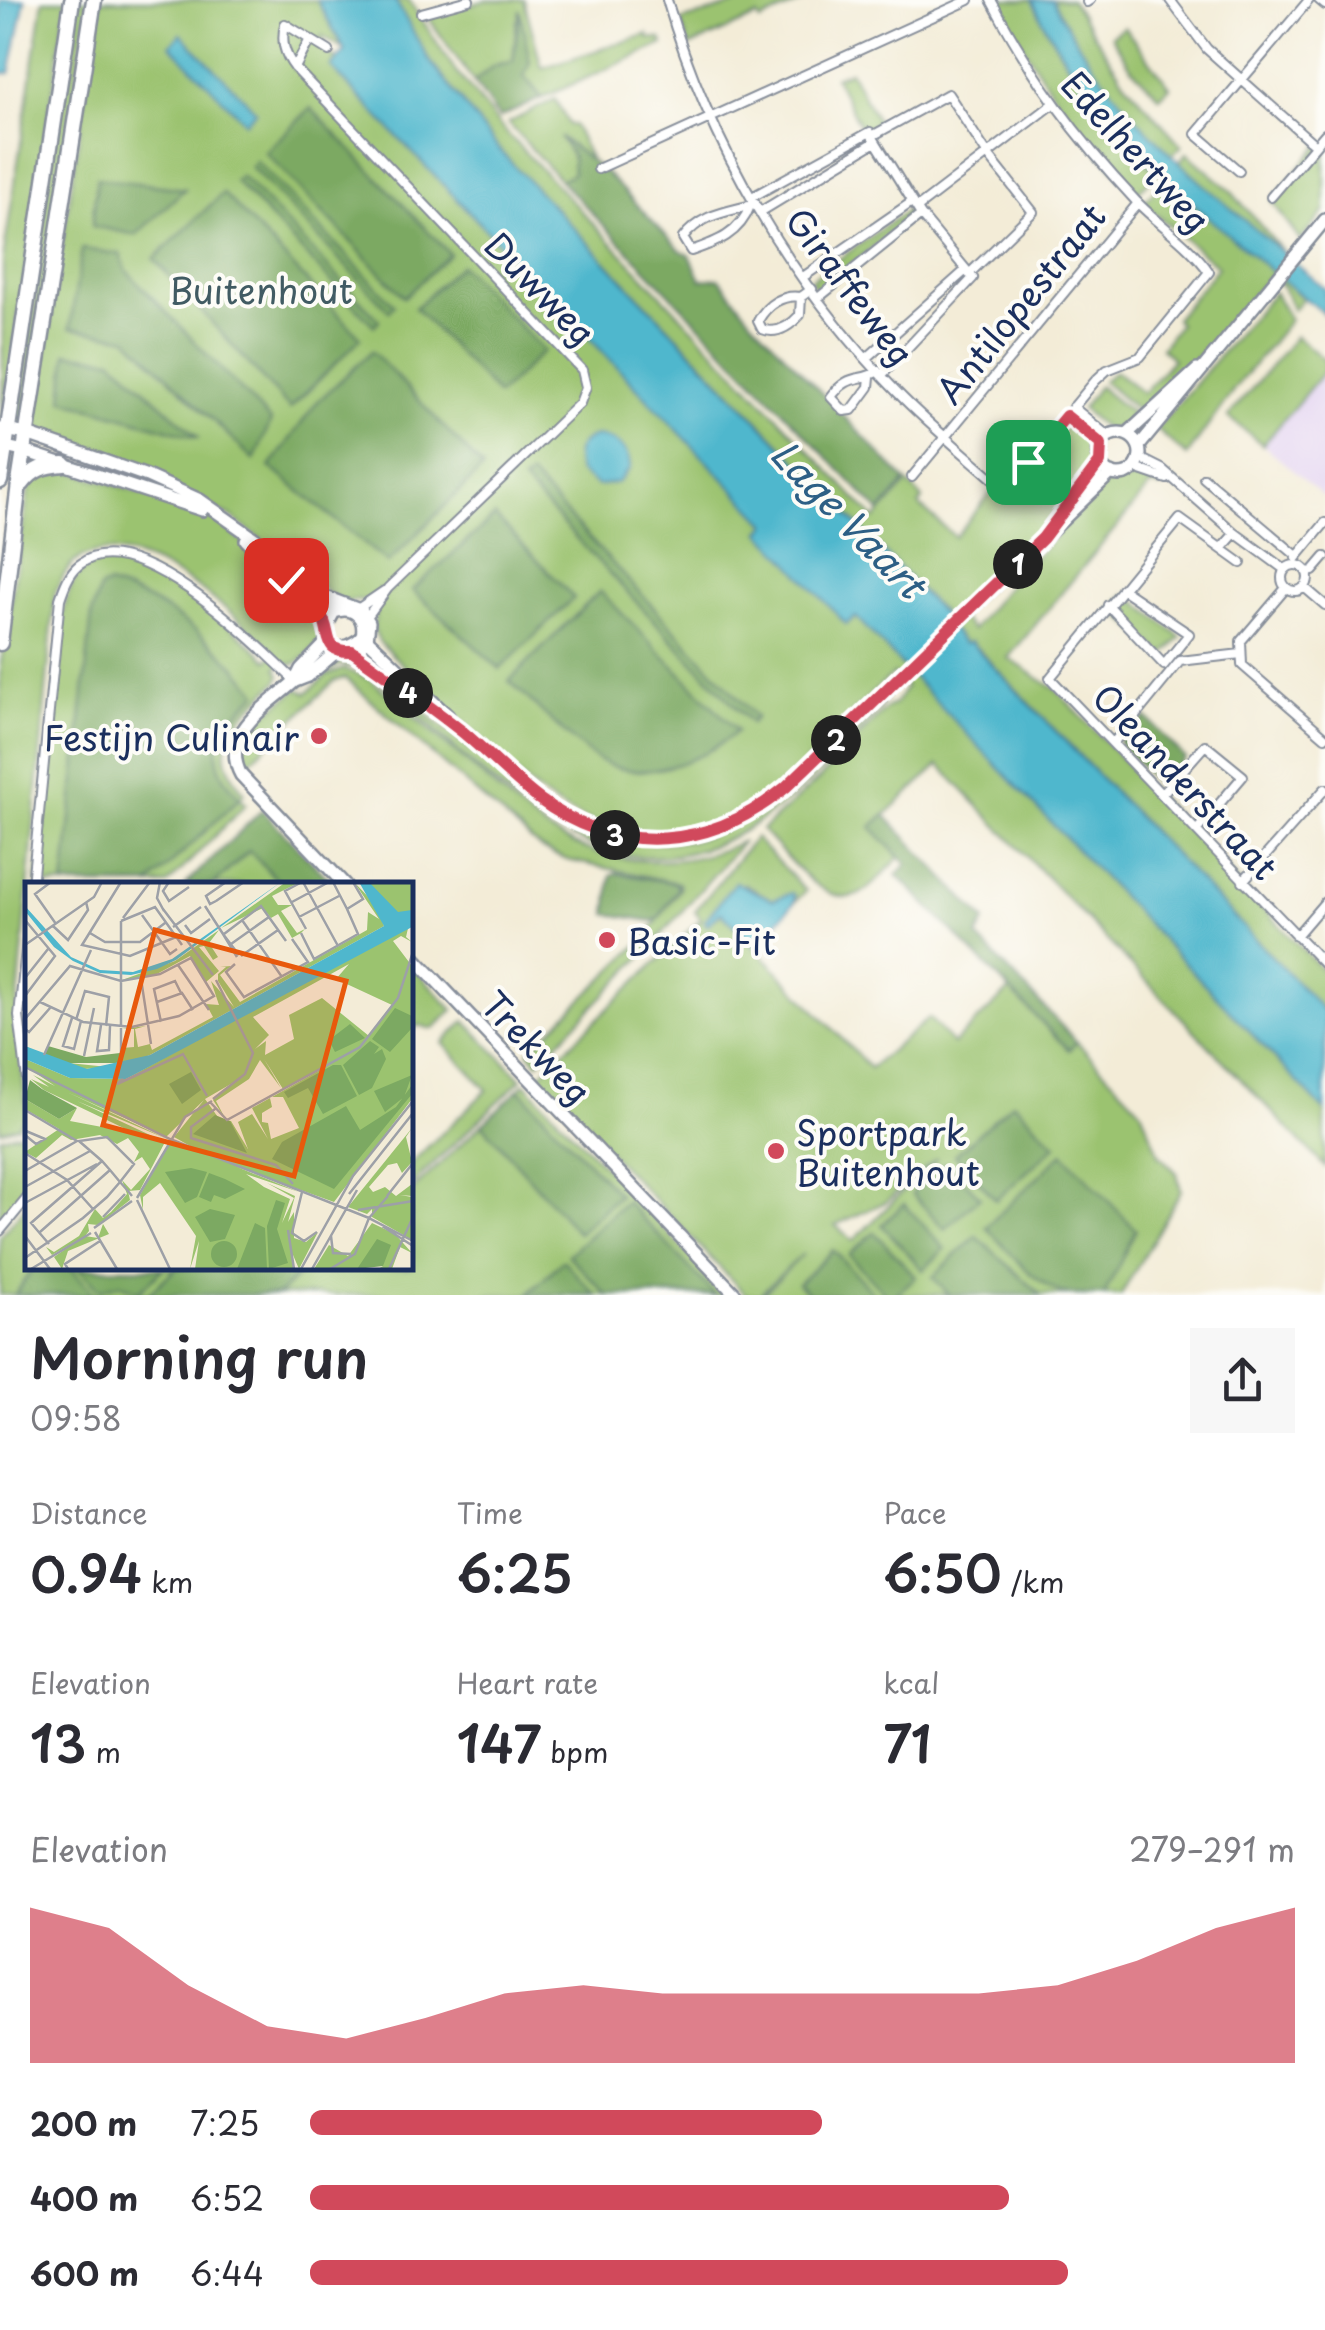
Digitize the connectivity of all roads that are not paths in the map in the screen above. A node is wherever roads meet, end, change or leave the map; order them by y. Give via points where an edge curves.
1 (72, 0) edge
2 (94, 0) edge
3 (468, 0) edge
4 (668, 0) edge
5 (969, 0) edge
6 (991, 0) edge
7 (1170, 0) edge
8 (1309, 0) edge
9 (1319, 0) edge
10 (1325, 5) edge
11 (421, 13) dead end
12 (310, 39) junction
13 (329, 51) dead end
14 (294, 68) junction
15 (1241, 81) junction
16 (1052, 105) junction
17 (711, 117) junction
18 (1325, 134) edge
19 (874, 139) junction
20 (1315, 146) junction
21 (988, 154) junction
22 (598, 169) dead end
23 (1239, 171) dead end
24 (1271, 198) dead end
25 (1138, 204) junction
26 (754, 205) junction
27 (917, 208) junction
28 (1325, 220) edge
29 (969, 274) junction
30 (804, 278) junction
31 (815, 294) junction
32 (801, 297) junction
33 (867, 358) junction
34 (1204, 365) junction
35 (876, 374) junction
36 (1074, 407) junction
37 (1066, 416) junction
38 (3, 429) edge
39 (27, 434) junction
40 (1126, 434) junction
41 (946, 437) junction
42 (1104, 440) junction
43 (2, 447) edge
44 (24, 451) junction
45 (1138, 457) junction
46 (1100, 462) junction
47 (64, 464) junction
48 (1111, 473) junction
49 (912, 477) dead end
50 (1204, 478) dead end
51 (0, 481) edge
52 (18, 489) junction
53 (216, 514) junction
54 (1325, 522) edge
55 (231, 524) junction
56 (1235, 533) junction
57 (1043, 538) junction
58 (1222, 548) junction
59 (1325, 556) edge
60 (1296, 560) junction
61 (1241, 563) dead end
62 (1284, 568) junction
63 (1307, 572) junction
64 (1304, 587) junction
65 (1286, 588) junction
66 (1122, 589) junction
67 (1325, 604) edge
68 (1108, 606) junction
69 (352, 610) junction
70 (325, 624) junction
71 (366, 635) junction
72 (0, 643) edge
73 (339, 648) junction
74 (1241, 654) junction
75 (294, 681) junction
76 (460, 730) junction
77 (1325, 737) edge
78 (1114, 742) junction
79 (1325, 789) edge
80 (1162, 794) junction
81 (1198, 830) junction
82 (1243, 881) junction
83 (32, 882) edge
84 (343, 882) edge
85 (1325, 902) edge
86 (1296, 936) junction
87 (412, 955) edge
88 (25, 959) edge
89 (1325, 965) edge
90 (25, 1064) edge
91 (635, 1168) dead end
92 (625, 1178) junction
93 (25, 1201) edge
94 (0, 1230) edge
95 (736, 1295) edge

1 - 38 highway
2 - 39 highway
3 - 11 street
4 - 17 street, Giraffeweg
5 - 17 street
6 - 16 street, Edelhertweg
7 - 15 street
8 - 15 street
9 - 10 street
12 - 13 street
12 - 14 street
12 - 14 street via 285,24 286,58
14 - 69 street, Duwweg via 582,370 586,388 580,403 388,588
15 - 20 street
15 - 23 street via 1196,134
16 - 21 street
16 - 25 street, Edelhertweg
17 - 22 street
17 - 26 street, Giraffeweg
18 - 20 street
19 - 21 street via 948,94
19 - 26 street
19 - 26 street via 870,132
19 - 27 street
20 - 24 street
21 - 27 street
21 - 29 street via 1033,212
25 - 36 street, Edelhertweg via 1209,272 1140,357 1106,370
25 - 41 street, Antilopestraat
26 - 26 street via 740,227 720,240 691,251 685,246 686,233 702,220
26 - 30 street, Giraffeweg
27 - 29 street
27 - 30 street
27 - 31 street
28 - 34 main road
29 - 33 street
29 - 35 street
30 - 31 street, Giraffeweg
31 - 32 street
31 - 33 street, Giraffeweg
32 - 32 street via 800,315 791,324 762,329 758,321 771,305
33 - 35 street, Giraffeweg
34 - 40 main road
34 - 45 main road
35 - 35 street via 852,410 844,412 831,397 851,378
35 - 41 street, Giraffeweg
36 - 37 street, Edelhertweg
36 - 42 street
37 - 41 street, Giraffeweg via 1006,483
37 - 42 street
38 - 39 main road
38 - 43 highway
39 - 44 highway
39 - 53 main road via 176,488
40 - 42 main road
40 - 45 main road
41 - 49 street, Antilopestraat
42 - 46 main road
43 - 44 main road
43 - 51 highway
44 - 47 main road
44 - 52 highway
45 - 48 main road via 1120,475
45 - 56 street
46 - 48 main road
46 - 57 main road
47 - 52 highway via 41,466
47 - 53 main road
48 - 57 main road
50 - 60 street
52 - 72 highway
53 - 55 main road
54 - 60 street
55 - 69 main road
55 - 70 main road
56 - 58 street
56 - 62 street
57 - 76 main road via 763,807 711,831 624,838 565,816
58 - 61 street
58 - 66 street via 1180,519
59 - 63 street
60 - 62 street
60 - 63 street
62 - 65 street
63 - 64 street
64 - 65 street
64 - 67 street
65 - 74 street via 1241,641
66 - 68 street
66 - 68 street via 1189,634 1164,666
68 - 78 street, Oleanderstraat via 1050,678
69 - 70 main road
69 - 71 main road
70 - 73 main road
71 - 73 main road
71 - 76 main road
73 - 75 main road via 301,669
73 - 76 main road
74 - 77 street via 1242,665
74 - 78 street via 1180,661
75 - 83 street via 220,610 138,562 119,556 80,564 60,599
75 - 84 main road via 235,740 232,759
78 - 80 street, Oleanderstraat
79 - 82 street
80 - 81 street, Oleanderstraat
80 - 81 street via 1206,744 1243,776
81 - 82 street, Oleanderstraat
82 - 86 street, Oleanderstraat
85 - 86 street
86 - 89 street, Oleanderstraat
87 - 92 main road, Trekweg
88 - 90 street via 19,1016
91 - 92 street
92 - 95 main road, Trekweg
93 - 94 street

